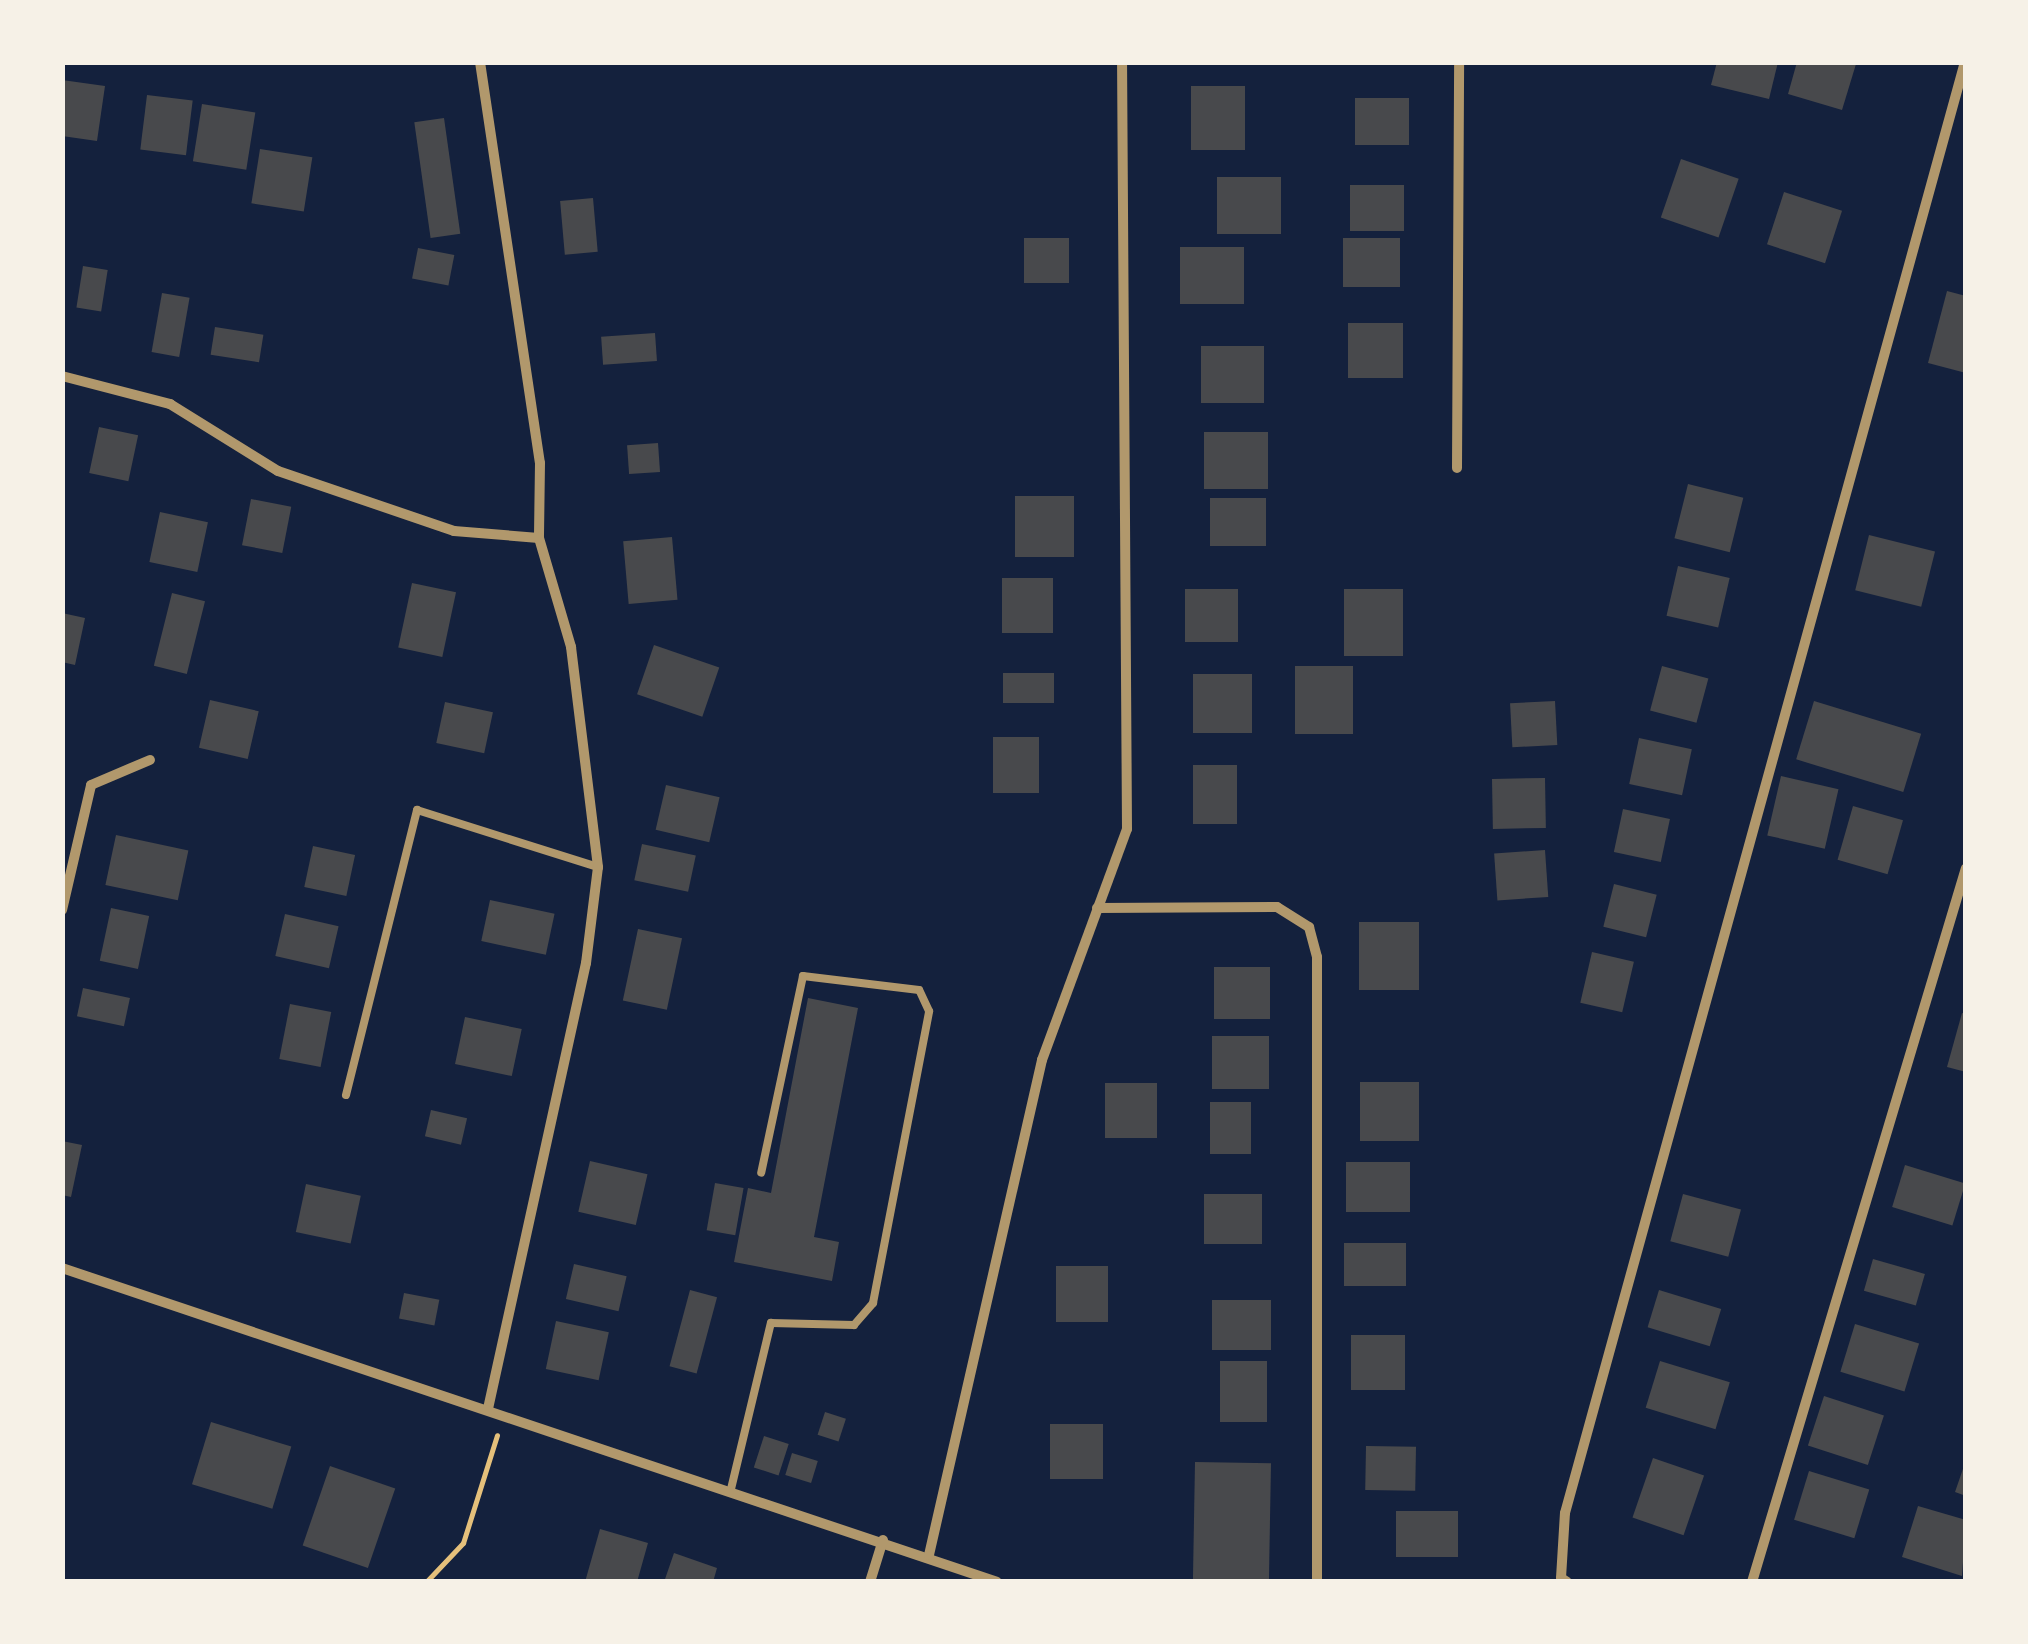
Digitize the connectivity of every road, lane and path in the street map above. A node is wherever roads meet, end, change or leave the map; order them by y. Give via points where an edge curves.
1 (480, 62) edge
2 (1122, 62) edge
3 (1459, 62) edge
4 (1965, 62) edge
5 (62, 376) edge
6 (1457, 468) dead end
7 (539, 538) junction
8 (150, 760) dead end
9 (598, 868) junction
10 (1966, 868) edge
11 (1097, 908) junction
12 (62, 910) edge
13 (346, 1096) dead end
14 (761, 1173) dead end
15 (62, 1268) edge
16 (488, 1408) junction
17 (504, 1413) junction
18 (730, 1489) junction
19 (883, 1540) junction
20 (928, 1555) junction
21 (426, 1582) edge
22 (870, 1582) edge
23 (996, 1582) edge
24 (1316, 1582) edge
25 (1567, 1582) edge
26 (1752, 1582) edge

1 - 7 street via 540,464
2 - 11 street via 1127,829
3 - 6 street
4 - 25 street via 1565,1512 1561,1578
5 - 7 street via 170,404 278,471 454,531
7 - 9 street via 570,647
8 - 12 street via 92,784
9 - 13 lane via 417,810
9 - 16 street via 586,963
10 - 26 street
11 - 20 street via 1042,1060
11 - 24 street via 1277,906 1308,927 1317,957
14 - 18 lane via 803,976 918,990 929,1010 873,1303 854,1325 771,1323
15 - 16 street
16 - 17 street
17 - 18 street
17 - 21 path via 463,1543
18 - 19 street
19 - 20 street
19 - 22 street
20 - 23 street

